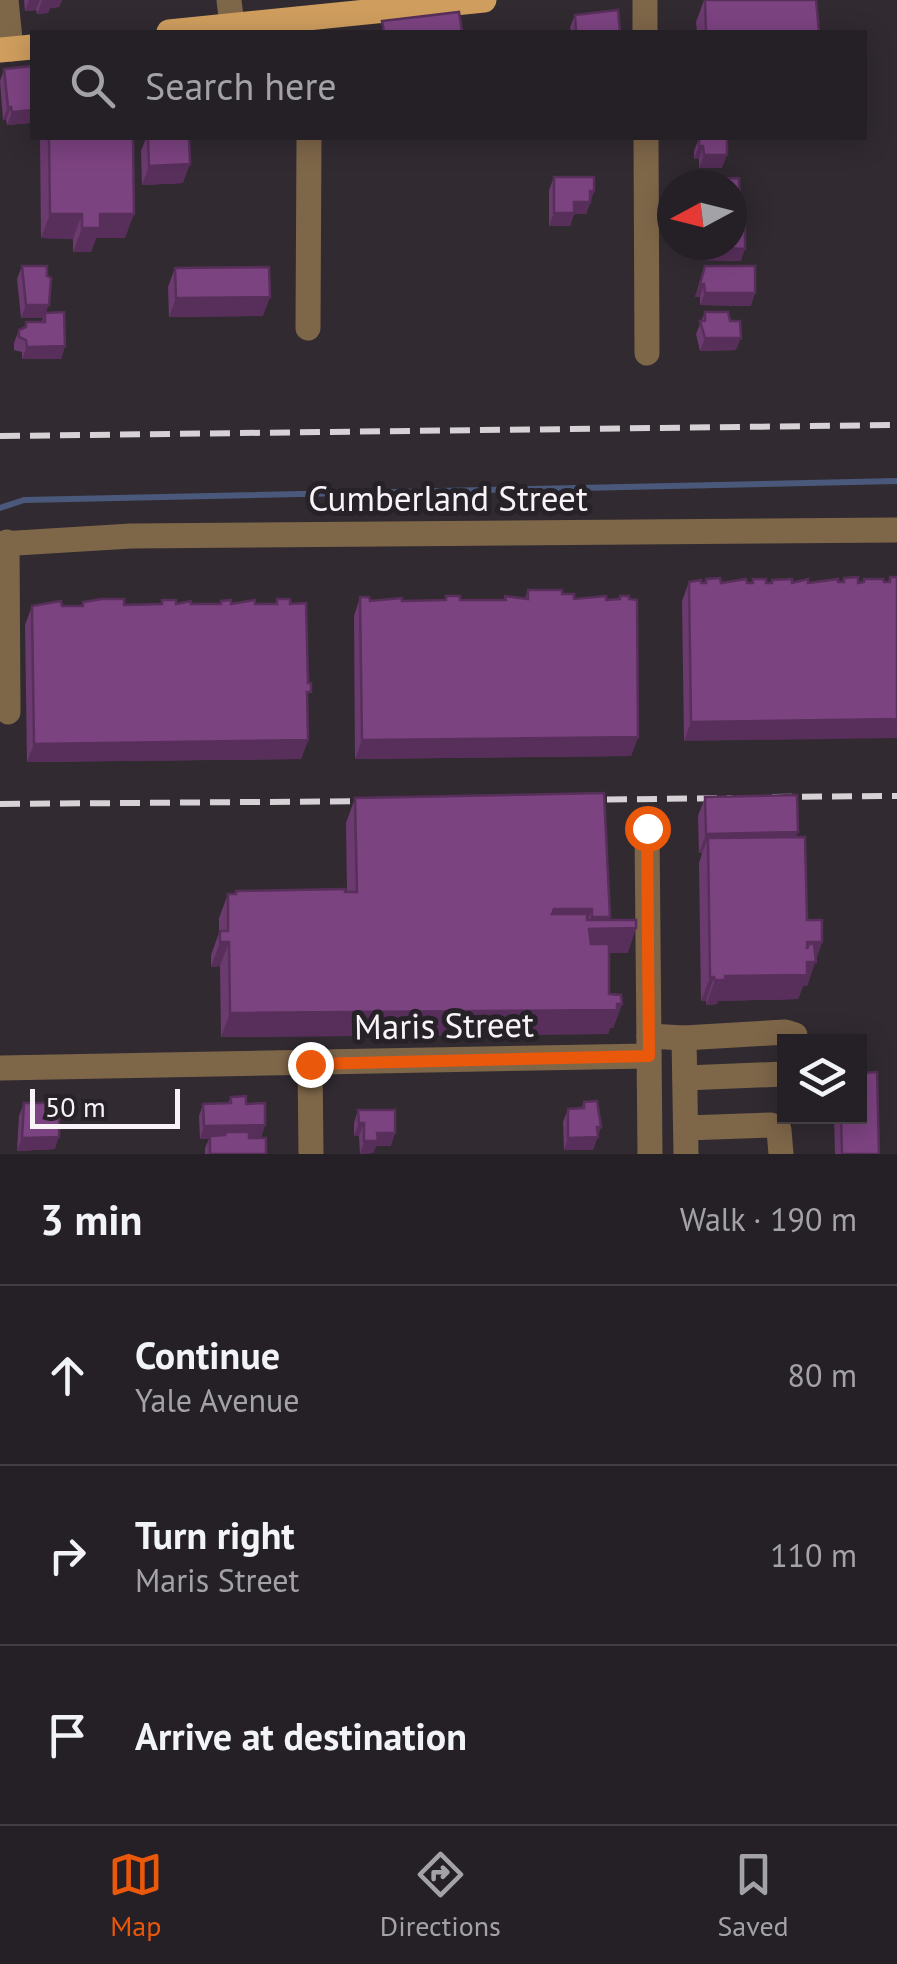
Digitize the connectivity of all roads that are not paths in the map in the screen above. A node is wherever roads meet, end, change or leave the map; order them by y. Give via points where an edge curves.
1 (6, 0) edge
2 (484, 0) edge
3 (645, 0) edge
4 (472, 1) edge
5 (230, 13) edge
6 (310, 25) edge
7 (175, 30) edge
8 (645, 30) edge
9 (14, 49) edge
10 (309, 140) edge
11 (646, 140) edge
12 (308, 328) dead end
13 (648, 352) dead end
14 (897, 530) edge
15 (3, 543) edge
16 (8, 712) dead end
17 (647, 828) dead end
18 (795, 1034) edge
19 (684, 1038) junction
20 (649, 1046) junction
21 (310, 1064) junction
22 (0, 1068) edge
23 (777, 1074) edge
24 (685, 1078) junction
25 (686, 1141) edge
26 (311, 1154) edge
27 (650, 1154) edge
28 (781, 1154) edge

1 - 9 street
2 - 4 main road
3 - 8 street
4 - 6 main road
5 - 6 main road
5 - 7 main road
10 - 12 street
11 - 13 street
14 - 15 street, Cumberland Street via 131,536
15 - 16 street
17 - 20 street
18 - 19 street, Maris Street
19 - 20 street, Maris Street
19 - 24 street
20 - 21 street, Maris Street
20 - 27 street
21 - 22 street, Maris Street
21 - 26 street
23 - 24 street
24 - 25 street
25 - 28 street via 771,1125 780,1130

